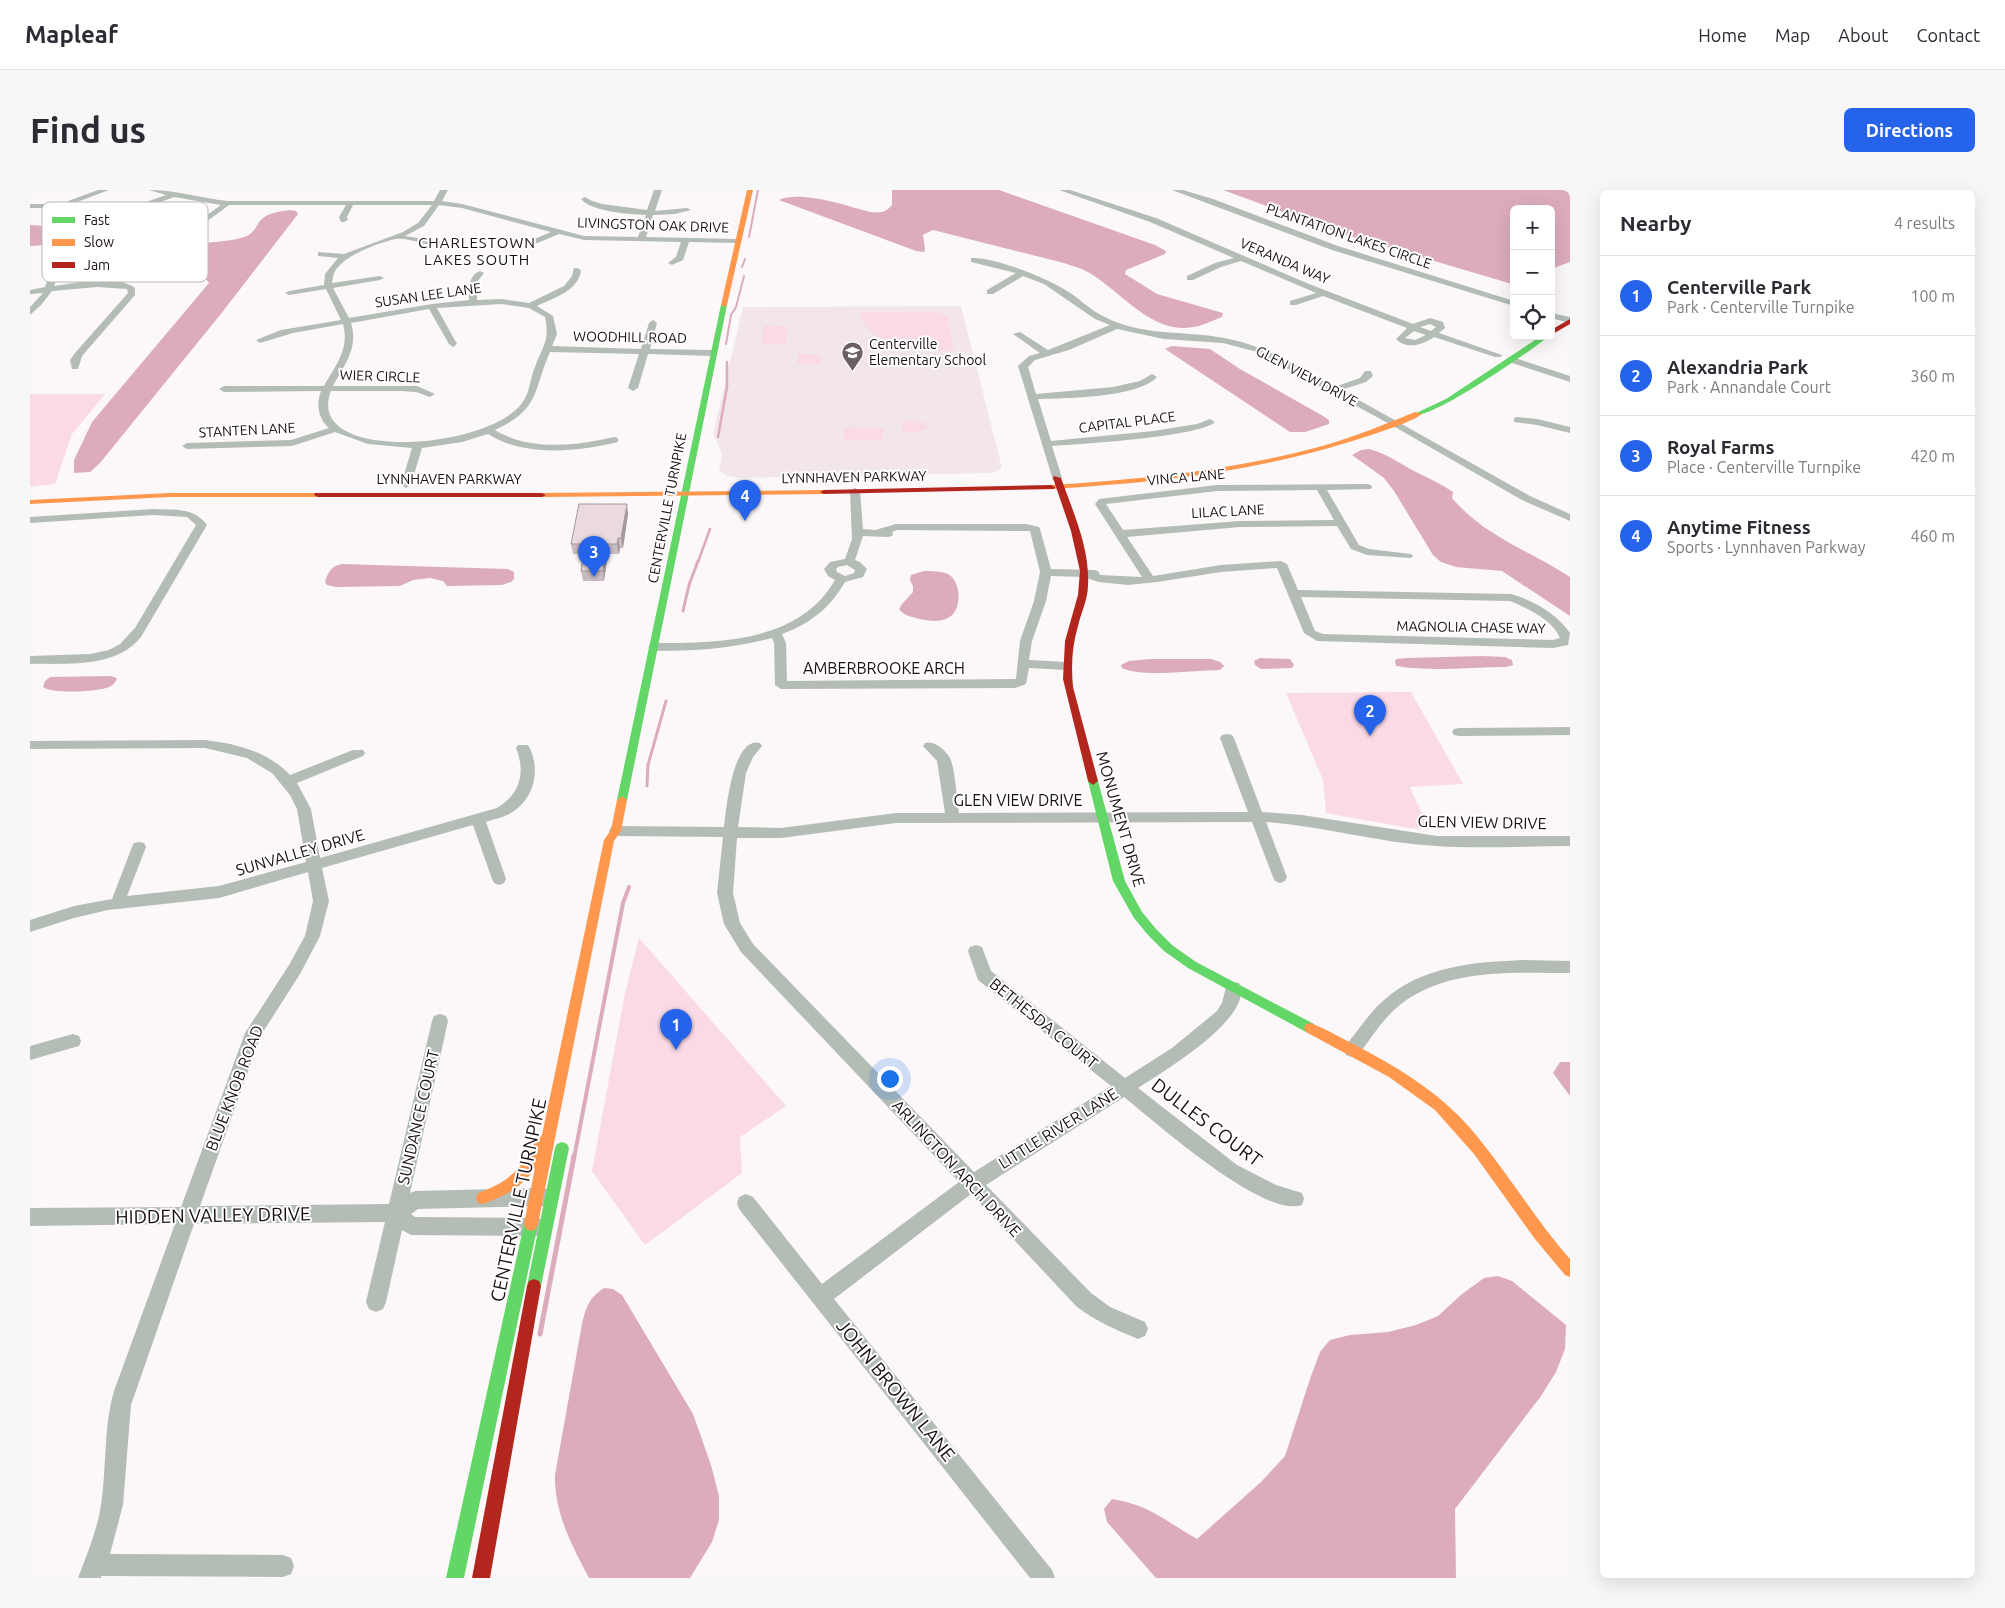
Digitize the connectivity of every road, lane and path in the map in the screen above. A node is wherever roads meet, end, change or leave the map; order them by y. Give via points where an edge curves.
1 (105, 190) edge
2 (153, 190) edge
3 (184, 190) edge
4 (444, 190) edge
5 (658, 190) edge
6 (750, 190) edge
7 (1063, 190) edge
8 (1176, 190) edge
9 (174, 194) junction
10 (585, 199) dead end
11 (72, 202) edge
12 (155, 202) edge
13 (227, 202) junction
14 (351, 203) junction
15 (437, 203) junction
16 (687, 210) dead end
17 (651, 212) junction
18 (208, 218) edge
19 (344, 220) dead end
20 (557, 232) junction
21 (398, 237) junction
22 (641, 239) junction
23 (686, 240) junction
24 (737, 241) junction
25 (535, 242) dead end
26 (443, 244) dead end
27 (321, 254) dead end
28 (345, 257) junction
29 (1242, 258) junction
30 (974, 260) dead end
31 (672, 263) dead end
32 (577, 270) dead end
33 (480, 273) dead end
34 (1022, 273) junction
35 (380, 278) dead end
36 (1190, 278) dead end
37 (51, 282) edge
38 (328, 286) junction
39 (49, 290) junction
40 (30, 292) edge
41 (990, 292) dead end
42 (1323, 292) junction
43 (289, 293) dead end
44 (473, 301) junction
45 (1293, 303) dead end
46 (1510, 303) edge
47 (529, 306) junction
48 (432, 307) junction
49 (1570, 308) edge
50 (30, 312) edge
51 (1555, 316) edge
52 (1555, 317) edge
53 (1570, 320) edge
54 (346, 322) junction
55 (653, 323) dead end
56 (1116, 326) junction
57 (1414, 328) junction
58 (1555, 330) edge
59 (1016, 334) dead end
60 (1432, 334) junction
61 (260, 340) dead end
62 (1521, 340) edge
63 (1540, 340) edge
64 (453, 344) dead end
65 (547, 349) junction
66 (644, 351) junction
67 (713, 352) junction
68 (1048, 354) junction
69 (1498, 355) junction
70 (1512, 360) junction
71 (76, 367) dead end
72 (1368, 373) dead end
73 (1152, 377) dead end
74 (1570, 379) edge
75 (328, 388) junction
76 (633, 388) dead end
77 (224, 389) dead end
78 (1333, 390) junction
79 (430, 394) dead end
80 (1032, 397) junction
81 (1385, 418) junction
82 (1517, 420) dead end
83 (1210, 422) dead end
84 (1398, 425) junction
85 (336, 429) junction
86 (488, 430) junction
87 (1570, 430) edge
88 (614, 440) dead end
89 (1046, 444) junction
90 (418, 445) junction
91 (187, 446) dead end
92 (688, 482) junction
93 (1058, 483) junction
94 (406, 484) junction
95 (1367, 487) dead end
96 (1320, 488) junction
97 (854, 491) junction
98 (30, 494) edge
99 (685, 494) junction
100 (30, 502) edge
101 (1570, 518) edge
102 (30, 520) edge
103 (1340, 523) junction
104 (858, 532) junction
105 (1118, 534) junction
106 (1407, 556) dead end
107 (1046, 572) junction
108 (1084, 574) junction
109 (1149, 579) junction
110 (1293, 592) junction
111 (775, 633) junction
112 (654, 646) junction
113 (30, 660) edge
114 (1023, 664) junction
115 (1066, 666) junction
116 (1570, 731) edge
117 (1459, 732) dead end
118 (1227, 738) dead end
119 (30, 744) edge
120 (755, 746) dead end
121 (930, 746) dead end
122 (523, 748) dead end
123 (358, 753) dead end
124 (289, 782) junction
125 (1258, 816) junction
126 (1102, 817) junction
127 (954, 818) junction
128 (478, 819) junction
129 (730, 834) junction
130 (618, 838) junction
131 (1570, 841) edge
132 (139, 847) dead end
133 (316, 866) junction
134 (1280, 877) dead end
135 (499, 879) dead end
136 (117, 904) junction
137 (30, 926) edge
138 (976, 951) dead end
139 (1570, 967) edge
140 (1234, 988) junction
141 (440, 1021) dead end
142 (73, 1041) dead end
143 (1352, 1050) junction
144 (30, 1053) edge
145 (1123, 1087) junction
146 (556, 1106) junction
147 (565, 1133) dead end
148 (972, 1184) junction
149 (545, 1197) junction
150 (484, 1198) junction
151 (1295, 1199) dead end
152 (746, 1203) dead end
153 (397, 1213) junction
154 (186, 1215) junction
155 (30, 1217) edge
156 (539, 1227) junction
157 (1570, 1270) edge
158 (821, 1297) junction
159 (376, 1302) dead end
160 (1138, 1329) dead end
161 (283, 1566) dead end
162 (92, 1571) edge
163 (455, 1578) edge
164 (481, 1578) edge
165 (1044, 1578) edge

1 - 11 street
2 - 9 street, LIVINGSTON OAK DRIVE
3 - 9 street
4 - 15 street
5 - 17 street
6 - 24 main road, CENTERVILLE TURNPIKE
7 - 29 street, VERANDA WAY via 1155,221
8 - 46 street, PLANTATION LAKES CIRCLE via 1327,245
9 - 12 street
9 - 13 street, LIVINGSTON OAK DRIVE
10 - 17 street via 618,211
13 - 14 street, LIVINGSTON OAK DRIVE
13 - 18 street
14 - 15 street, LIVINGSTON OAK DRIVE
14 - 19 street via 342,216
15 - 20 street, LIVINGSTON OAK DRIVE via 462,206
15 - 21 street via 420,224
16 - 17 street
17 - 22 street
20 - 22 street, LIVINGSTON OAK DRIVE via 584,238
20 - 25 street
21 - 26 street
21 - 28 street
22 - 23 street, LIVINGSTON OAK DRIVE
23 - 24 street, LIVINGSTON OAK DRIVE
23 - 31 street via 680,258
24 - 67 main road, CENTERVILLE TURNPIKE
27 - 28 street
28 - 38 street via 331,269
29 - 36 street
29 - 42 street, VERANDA WAY
30 - 34 street, GLEN VIEW DRIVE
32 - 47 street via 576,279 570,285
33 - 44 street via 473,282
34 - 41 street
34 - 56 street, GLEN VIEW DRIVE via 1056,286 1088,311
35 - 38 street
37 - 39 street
38 - 43 street
38 - 54 street
39 - 40 street
39 - 50 street
39 - 71 street via 118,284 132,290 78,355
42 - 45 street
42 - 57 street, VERANDA WAY
44 - 47 street, SUSAN LEE LANE via 500,300
44 - 48 street, SUSAN LEE LANE
47 - 65 street, SUSAN LEE LANE via 554,323
48 - 54 street, SUSAN LEE LANE
48 - 64 street
49 - 51 main road
52 - 53 street
53 - 58 main road
54 - 61 street, SUSAN LEE LANE
54 - 75 street via 349,345
55 - 66 street
56 - 68 street, MONUMENT DRIVE via 1079,344
56 - 78 street, GLEN VIEW DRIVE via 1150,334 1252,344
57 - 60 street via 1425,322 1440,324 1441,328
57 - 60 street via 1400,339 1413,343
59 - 68 street
60 - 69 street
62 - 69 main road, LYNNHAVEN PARKWAY
63 - 70 main road, LYNNHAVEN PARKWAY
65 - 66 street, WOODHILL ROAD
65 - 86 street, SUSAN LEE LANE via 527,404 511,418
66 - 67 street, WOODHILL ROAD
66 - 76 street
67 - 92 main road, CENTERVILLE TURNPIKE
68 - 80 street, MONUMENT DRIVE via 1027,360 1023,366
69 - 81 main road, LYNNHAVEN PARKWAY via 1445,389
70 - 74 street
70 - 84 main road, LYNNHAVEN PARKWAY via 1439,407
72 - 78 street via 1364,380
73 - 80 street via 1144,383 1121,389
75 - 77 street, WIER CIRCLE
75 - 79 street, WIER CIRCLE via 407,388
75 - 85 street via 322,403 323,412
78 - 81 street, GLEN VIEW DRIVE
80 - 89 street, MONUMENT DRIVE
81 - 84 street, GLEN VIEW DRIVE
81 - 93 main road, LYNNHAVEN PARKWAY via 1312,442 1232,460
82 - 87 street
83 - 89 street, CAPITAL PLACE via 1199,427 1153,434
84 - 93 main road, LYNNHAVEN PARKWAY via 1328,448 1250,466 1145,481
84 - 101 street, GLEN VIEW DRIVE via 1526,498
85 - 90 street, SUSAN LEE LANE via 365,440
85 - 91 street, STANTEN LANE via 287,444
86 - 88 street via 510,443 523,446 590,445
86 - 90 street, SUSAN LEE LANE
89 - 93 street, MONUMENT DRIVE
90 - 94 street
92 - 93 main road, LYNNHAVEN PARKWAY
92 - 94 main road, LYNNHAVEN PARKWAY
92 - 99 main road, CENTERVILLE TURNPIKE
93 - 97 main road, LYNNHAVEN PARKWAY
93 - 108 main road, MONUMENT DRIVE
94 - 98 main road, LYNNHAVEN PARKWAY via 129,487
95 - 96 street, VINCA LANE
96 - 103 street
96 - 105 street, VINCA LANE via 1218,488 1103,501 1100,504
97 - 99 main road, LYNNHAVEN PARKWAY
97 - 104 street
99 - 100 main road, LYNNHAVEN PARKWAY via 169,495
99 - 112 main road, CENTERVILLE TURNPIKE
102 - 113 street via 154,512 189,514 202,525 136,636 124,647 87,659
103 - 105 street, LILAC LANE via 1240,524
103 - 106 street via 1352,545 1360,550
104 - 107 street, AMBERBROOKE ARCH via 1036,535
104 - 111 street via 849,562 838,563 830,569 832,574 841,578 833,593 820,608
105 - 109 street, VINCA LANE
107 - 108 street
107 - 114 street, AMBERBROOKE ARCH via 1026,641
108 - 109 street, MAGNOLIA CHASE WAY via 1130,582
108 - 115 main road, MONUMENT DRIVE via 1082,599 1067,646
109 - 110 street, MAGNOLIA CHASE WAY via 1281,564
110 - 110 street, MAGNOLIA CHASE WAY via 1310,633 1321,638 1553,644 1564,642 1566,638 1564,630 1528,604 1511,598
111 - 112 street via 716,646
111 - 114 street, AMBERBROOKE ARCH via 780,644 780,685 1015,684 1024,678
112 - 130 main road, CENTERVILLE TURNPIKE
114 - 115 street
115 - 126 main road, MONUMENT DRIVE via 1068,688
116 - 117 street
118 - 125 street
119 - 124 street, BLUE KNOB ROAD via 224,746 269,763
120 - 129 street, ARLINGTON ARCH DRIVE via 741,765
121 - 127 street via 944,760
122 - 128 street, SUNVALLEY DRIVE via 528,764 521,798 510,808
123 - 124 street
124 - 133 street, BLUE KNOB ROAD via 304,809
125 - 126 street, GLEN VIEW DRIVE
125 - 131 street, GLEN VIEW DRIVE via 1437,841
125 - 134 street
126 - 127 street, GLEN VIEW DRIVE
126 - 140 main road, MONUMENT DRIVE via 1119,881 1138,915 1168,948
127 - 129 street, GLEN VIEW DRIVE via 896,818 781,833
128 - 133 street, SUNVALLEY DRIVE
128 - 135 street
129 - 130 street, GLEN VIEW DRIVE
129 - 148 street, ARLINGTON ARCH DRIVE via 725,893 727,908 747,948
130 - 146 main road, CENTERVILLE TURNPIKE via 609,840
132 - 136 street
133 - 136 street, SUNVALLEY DRIVE via 219,892
133 - 154 street, BLUE KNOB ROAD via 321,901 316,930 253,1033
136 - 137 street, SUNVALLEY DRIVE
138 - 145 street, BETHESDA COURT via 984,975
139 - 143 street via 1493,968 1440,977 1418,986 1389,1005
140 - 143 main road, MONUMENT DRIVE
140 - 145 street, LITTLE RIVER LANE via 1230,1004 1210,1028 1178,1053
141 - 153 street, SUNDANCE COURT
142 - 144 street
143 - 157 main road, MONUMENT DRIVE via 1414,1085 1462,1128 1536,1230
145 - 148 street, LITTLE RIVER LANE
145 - 151 street, DULLES COURT via 1231,1171 1272,1192
146 - 149 main road, CENTERVILLE TURNPIKE
146 - 150 main road via 538,1152 520,1181 504,1192
147 - 149 main road, CENTERVILLE TURNPIKE
148 - 158 street, LITTLE RIVER LANE
148 - 160 street, ARLINGTON ARCH DRIVE via 1084,1300 1103,1314
149 - 150 street
149 - 156 main road, CENTERVILLE TURNPIKE
150 - 153 street via 415,1200
152 - 158 street, JOHN BROWN LANE
153 - 154 street, HIDDEN VALLEY DRIVE
153 - 156 street via 411,1226
153 - 159 street, SUNDANCE COURT
154 - 155 street, HIDDEN VALLEY DRIVE
154 - 162 street, BLUE KNOB ROAD via 119,1406 112,1504
156 - 163 main road, CENTERVILLE TURNPIKE
156 - 164 main road, CENTERVILLE TURNPIKE
158 - 165 street, JOHN BROWN LANE
161 - 162 street

